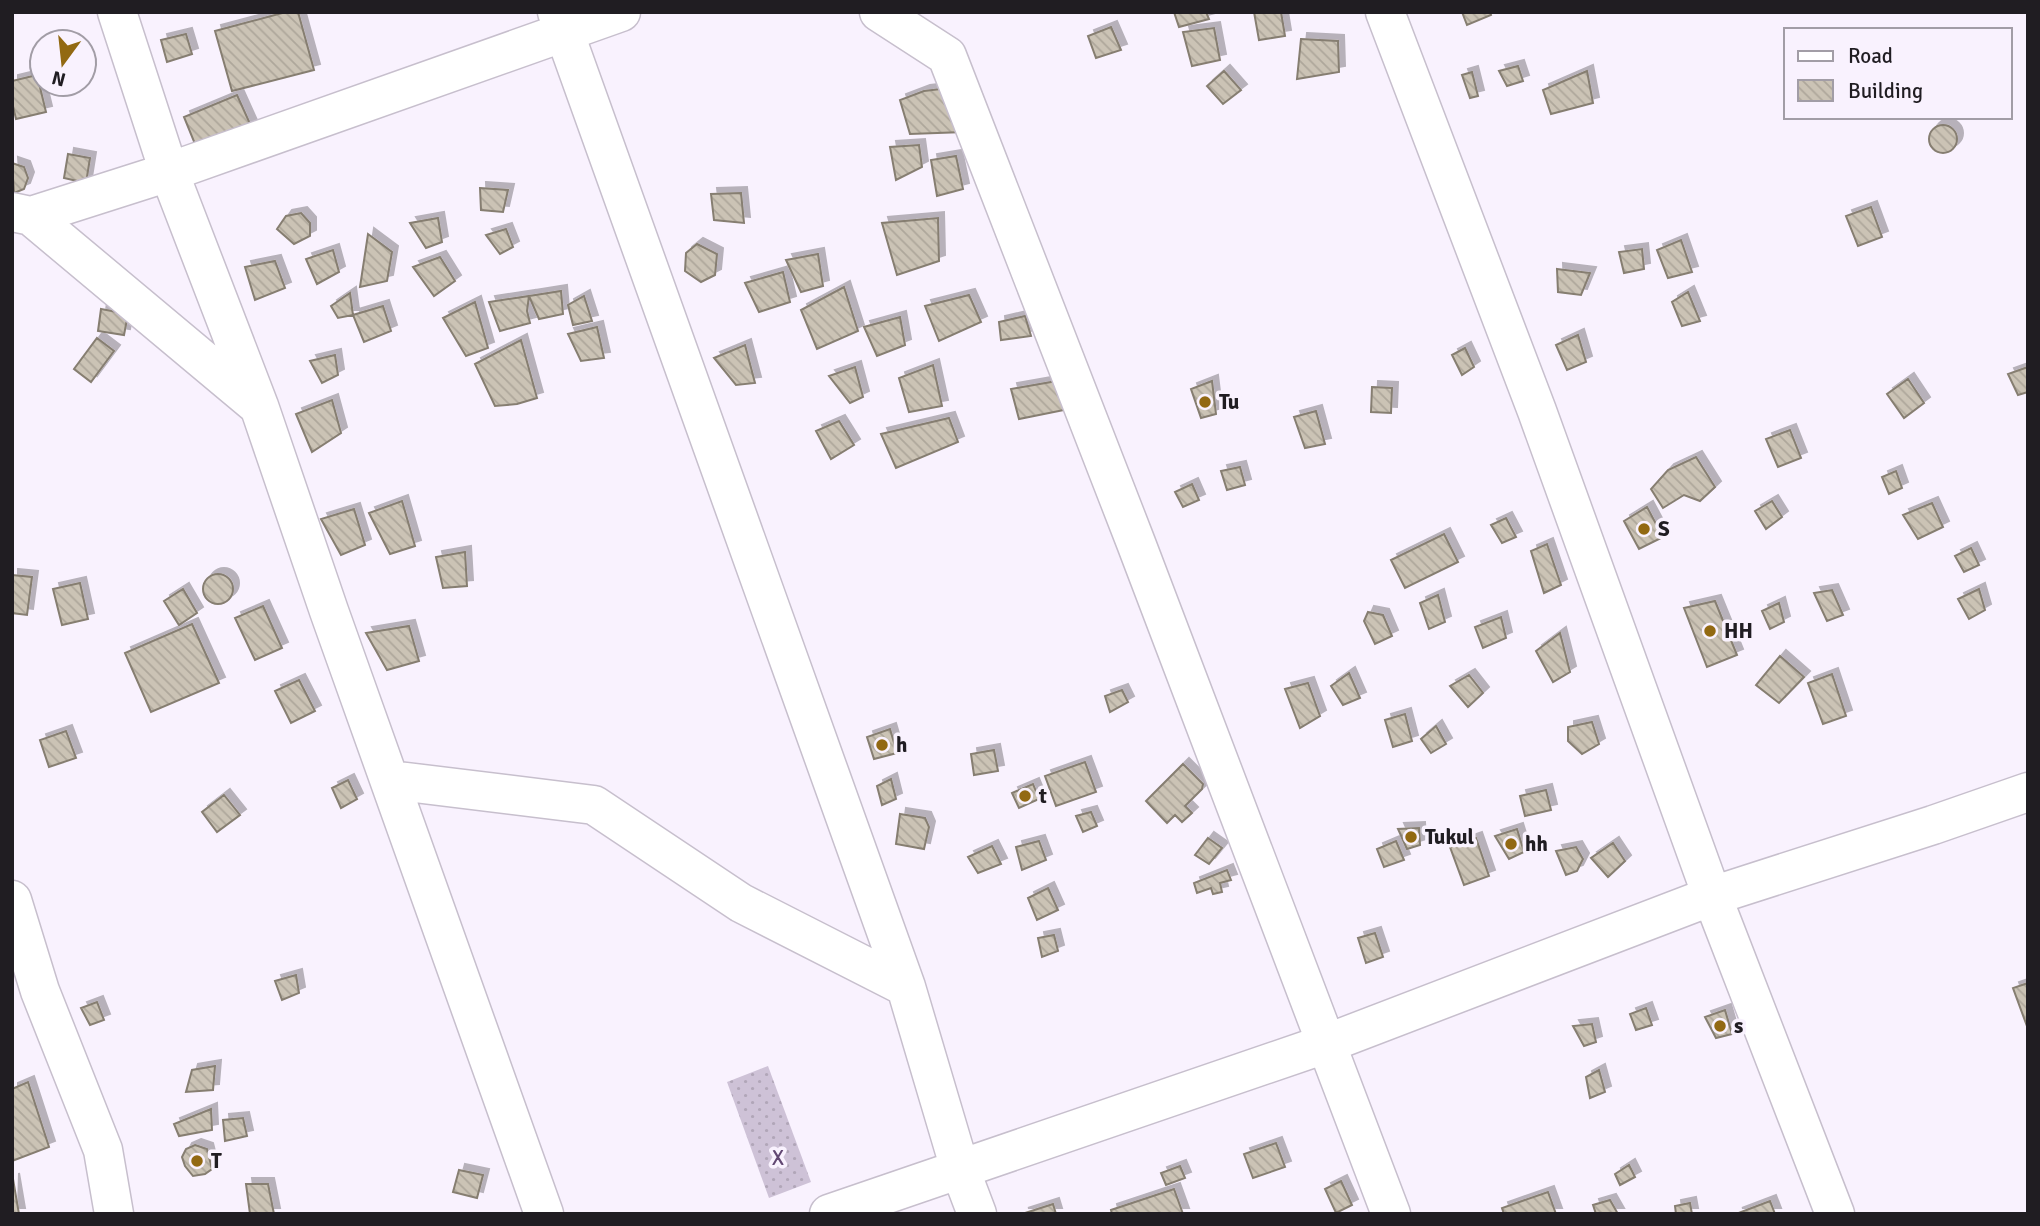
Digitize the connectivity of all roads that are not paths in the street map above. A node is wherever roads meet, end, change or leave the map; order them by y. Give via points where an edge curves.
1 (117, 12) edge
2 (621, 12) edge
3 (879, 12) edge
4 (1385, 12) edge
5 (561, 23) edge
6 (169, 172) junction
7 (21, 214) edge
8 (259, 406) junction
9 (390, 780) junction
10 (2028, 792) edge
11 (1712, 897) junction
12 (12, 900) edge
13 (906, 987) junction
14 (1328, 1043) junction
15 (960, 1169) junction
16 (114, 1214) edge
17 (544, 1214) edge
18 (829, 1214) edge
19 (977, 1214) edge
20 (1391, 1214) edge
21 (1835, 1214) edge

1 - 6 street
2 - 5 street
3 - 14 street via 947,56
4 - 11 street via 1537,411
5 - 6 street
5 - 13 street
6 - 7 street
6 - 8 street
7 - 8 street
8 - 9 street
9 - 13 street via 594,805 741,903
9 - 17 street
10 - 11 street
11 - 14 street
11 - 21 street
12 - 16 street via 40,991 103,1150
13 - 15 street
14 - 15 street
14 - 20 street
15 - 18 street
15 - 19 street

